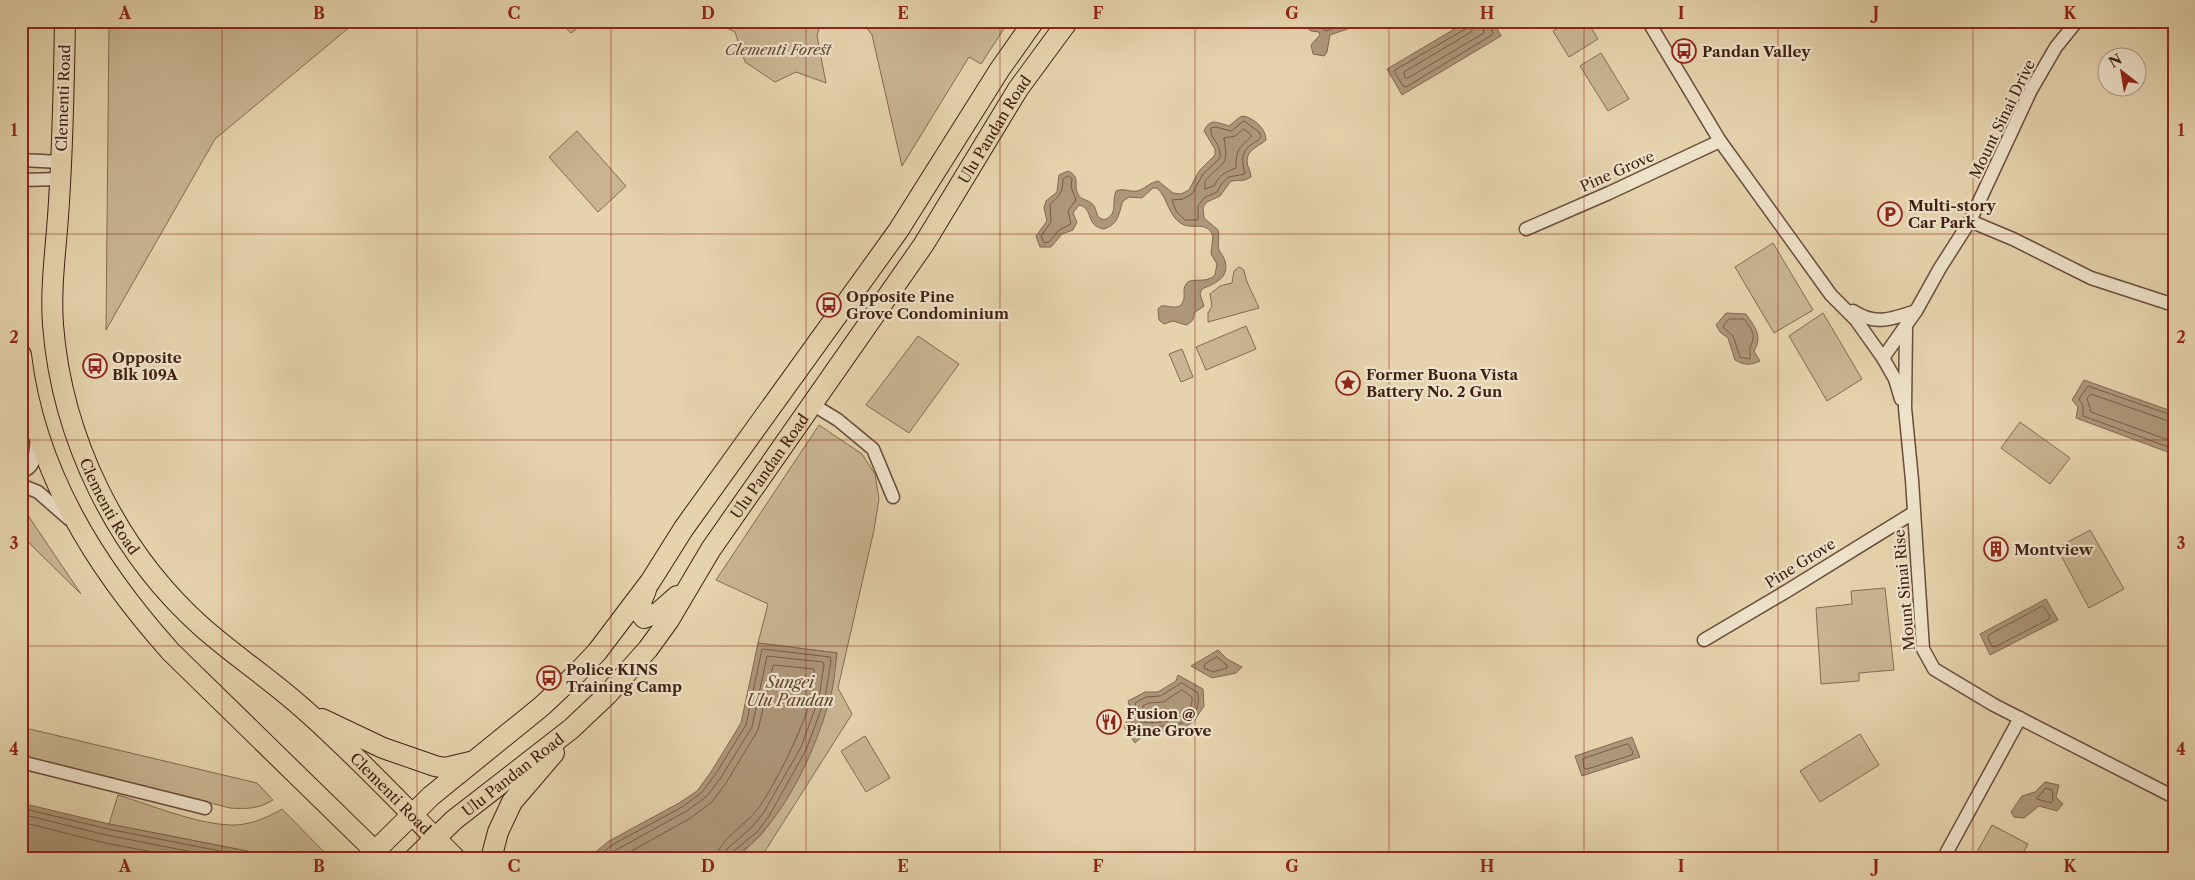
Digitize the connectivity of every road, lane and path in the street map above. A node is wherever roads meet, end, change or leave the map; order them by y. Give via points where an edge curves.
1 (65, 21) edge
2 (1034, 21) edge
3 (1068, 21) edge
4 (1648, 21) edge
5 (2078, 21) edge
6 (1720, 141) junction
7 (21, 160) edge
8 (61, 170) junction
9 (21, 180) edge
10 (1970, 221) junction
11 (1526, 229) dead end
12 (1831, 295) junction
13 (2174, 305) edge
14 (1916, 311) junction
15 (1906, 327) junction
16 (21, 355) edge
17 (1883, 358) junction
18 (812, 404) junction
19 (1905, 408) junction
20 (38, 428) junction
21 (21, 472) edge
22 (21, 485) edge
23 (893, 497) dead end
24 (1913, 513) junction
25 (78, 527) junction
26 (695, 577) junction
27 (650, 582) junction
28 (1704, 640) dead end
29 (307, 712) junction
30 (2020, 718) junction
31 (571, 729) junction
32 (476, 760) junction
33 (21, 762) edge
34 (2174, 797) edge
35 (204, 808) dead end
36 (412, 815) junction
37 (436, 838) junction
38 (379, 855) edge
39 (414, 859) edge
40 (456, 859) edge
41 (491, 859) edge
42 (1943, 859) edge

1 - 8 main road, Clementi Road
2 - 27 main road, Ulu Pandan Road via 898,231 684,528
3 - 18 main road, Ulu Pandan Road via 1018,89 924,244
4 - 6 street
5 - 10 street, Mount Sinai Drive via 2056,47 2031,90
6 - 11 street, Pine Grove
6 - 12 street
7 - 8 street
8 - 9 street
8 - 29 main road, Clementi Road via 52,277 53,324 70,418 90,471 120,529 171,597
10 - 13 street via 2091,278
10 - 14 street, Mount Sinai Drive
12 - 14 street via 1864,318 1892,319
12 - 17 street via 1856,320
14 - 15 street, Mount Sinai Drive
15 - 17 street, Mount Sinai Drive
15 - 19 street
16 - 20 main road via 24,380
17 - 19 street via 1895,379
18 - 23 street via 838,420 873,449
18 - 26 main road, Ulu Pandan Road
19 - 24 street, Mount Sinai Rise
20 - 21 street via 35,459 31,467
20 - 25 main road via 57,486
22 - 25 street via 38,492
24 - 28 street, Pine Grove
24 - 30 street, Mount Sinai Rise via 1923,649 1931,666
25 - 38 main road via 141,619 171,652
26 - 27 main road via 659,612 644,618 638,610
26 - 31 main road, Ulu Pandan Road via 670,620 648,649
27 - 32 main road, Ulu Pandan Road via 577,673
29 - 32 main road via 383,748 435,766 453,767
29 - 36 main road, Clementi Road
30 - 34 street, Mount Sinai Rise
30 - 42 street
31 - 37 main road, Ulu Pandan Road via 458,816
31 - 41 main road via 512,802 498,832
32 - 36 main road, Ulu Pandan Road
33 - 35 street
36 - 37 main road, Clementi Road
36 - 38 main road, Ulu Pandan Road
37 - 39 main road, Ulu Pandan Road
37 - 40 main road, Clementi Road

